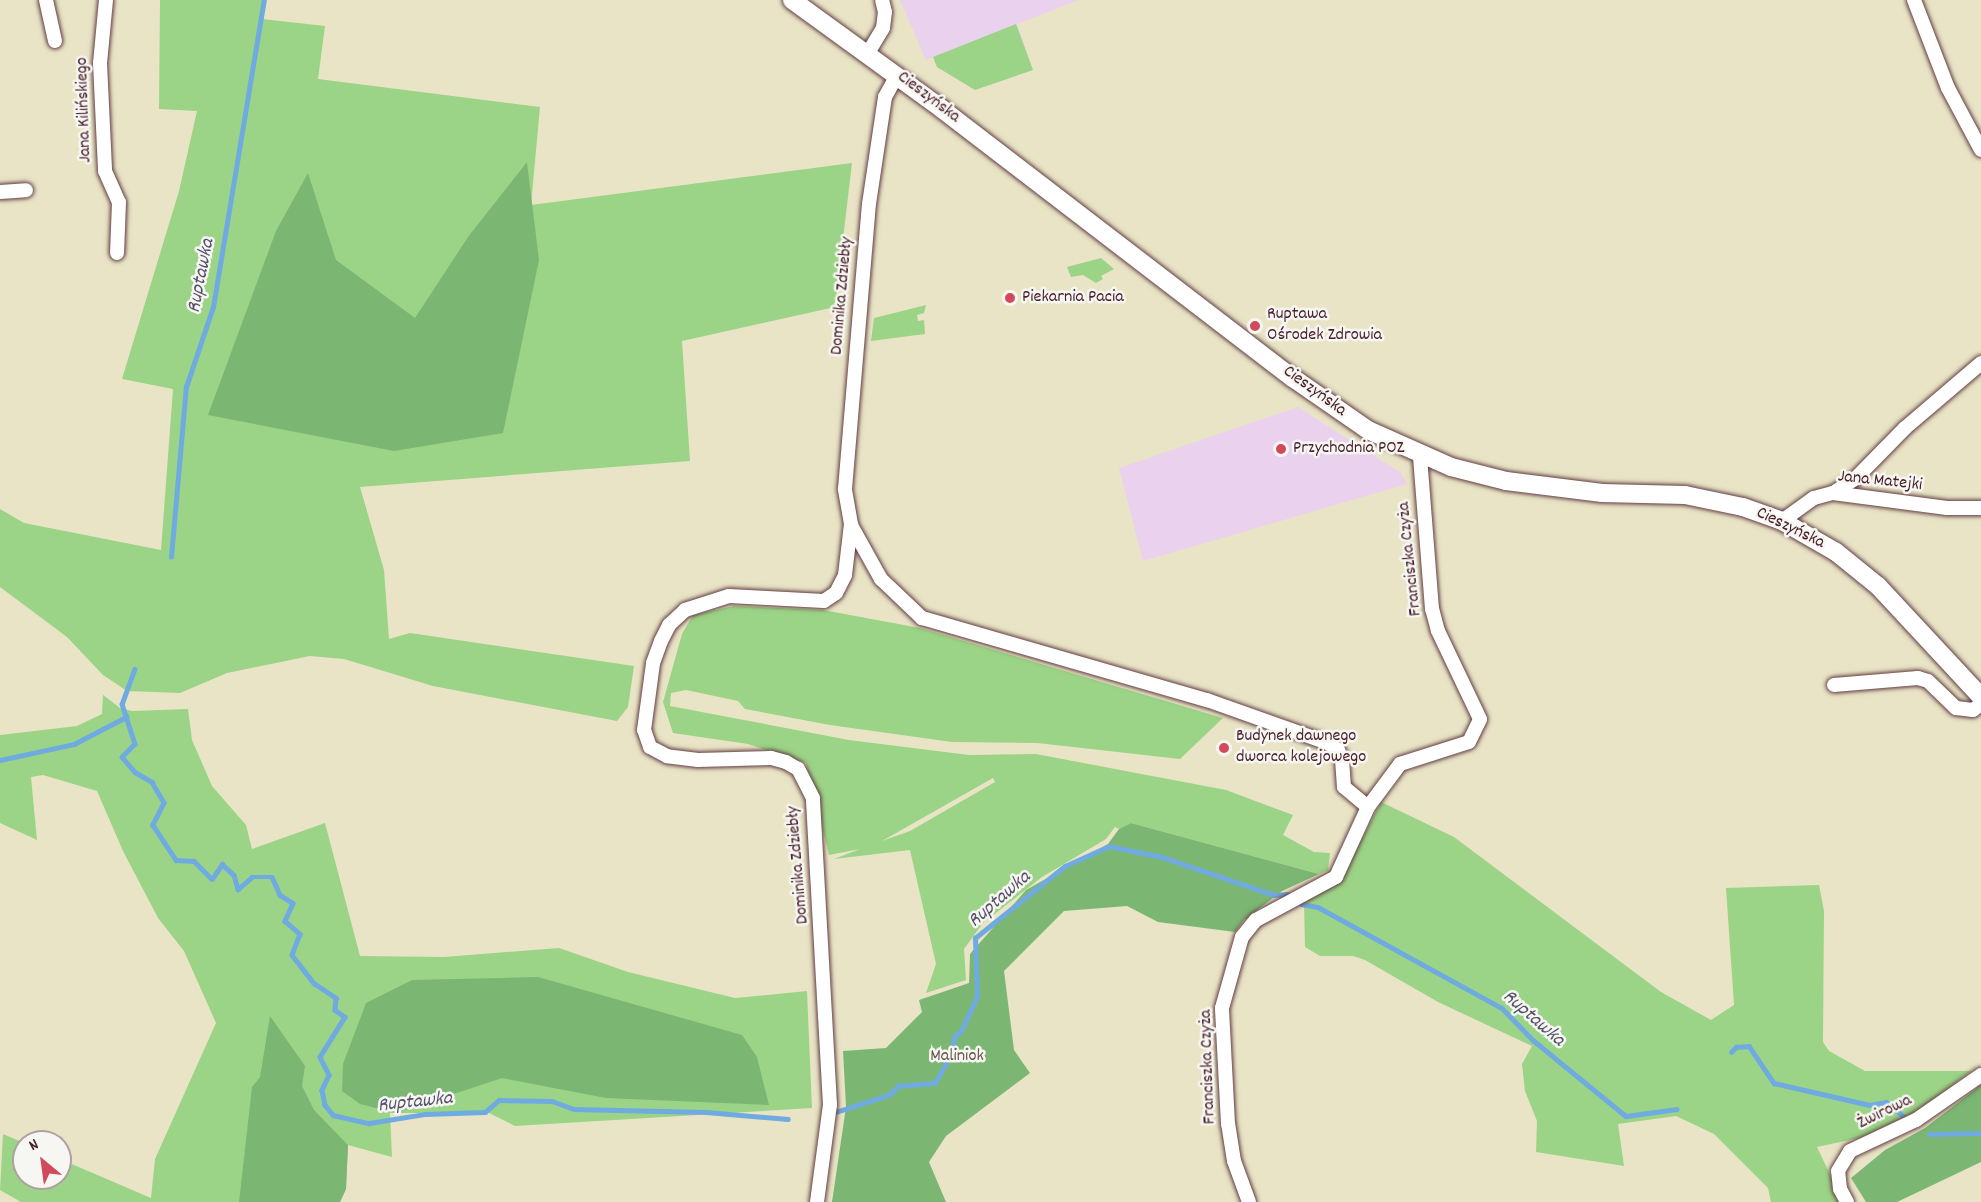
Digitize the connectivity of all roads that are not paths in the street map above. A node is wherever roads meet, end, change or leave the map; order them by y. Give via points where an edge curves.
1 (46, 0) edge
2 (106, 0) edge
3 (792, 0) edge
4 (882, 0) edge
5 (1914, 0) edge
6 (55, 41) dead end
7 (868, 53) junction
8 (897, 75) junction
9 (1981, 150) edge
10 (26, 190) dead end
11 (0, 192) edge
12 (117, 253) dead end
13 (1981, 363) edge
14 (1420, 455) junction
15 (1833, 493) junction
16 (1981, 508) edge
17 (1782, 521) junction
18 (851, 524) junction
19 (1834, 685) dead end
20 (1981, 697) edge
21 (1981, 704) edge
22 (1368, 807) junction
23 (1981, 1075) edge
24 (817, 1202) edge
25 (1250, 1202) edge
26 (1847, 1202) edge

1 - 6 street
2 - 12 street, Jana Kilińskiego via 100,63 105,171 119,202
3 - 7 main road, Cieszyńska
4 - 7 street via 883,28
5 - 9 street via 1948,88
7 - 8 main road, Cieszyńska
8 - 14 main road, Cieszyńska via 1303,386 1368,430
8 - 18 street, Dominika Zdziebły via 885,97 869,204 845,489
10 - 11 street
13 - 15 street via 1905,428 1856,478
14 - 17 main road, Cieszyńska via 1506,481 1602,493 1685,495 1743,507
14 - 22 street, Franciszka Czyża via 1432,609 1438,631 1480,719 1469,742 1400,764
15 - 16 street, Jana Matejki via 1947,508
15 - 17 street, Jana Matejki via 1814,498
17 - 20 main road, Cieszyńska via 1836,552 1878,586
18 - 22 street, Dominika Zdziebły via 881,579 922,618 1207,700 1328,743 1342,759 1344,787
18 - 24 street, Dominika Zdziebły via 850,556 836,593 824,601 729,597 685,610 669,625 653,663 644,730 650,747 667,756 698,760 771,758 786,762 798,769 813,798 830,1105
19 - 21 street via 1918,678 1928,681 1956,708 1973,710
22 - 25 street, Franciszka Czyża via 1336,877 1256,920 1235,954 1222,1008 1228,1124 1234,1161
23 - 26 street, Żwirowa via 1916,1120 1850,1151 1838,1171 1840,1190

